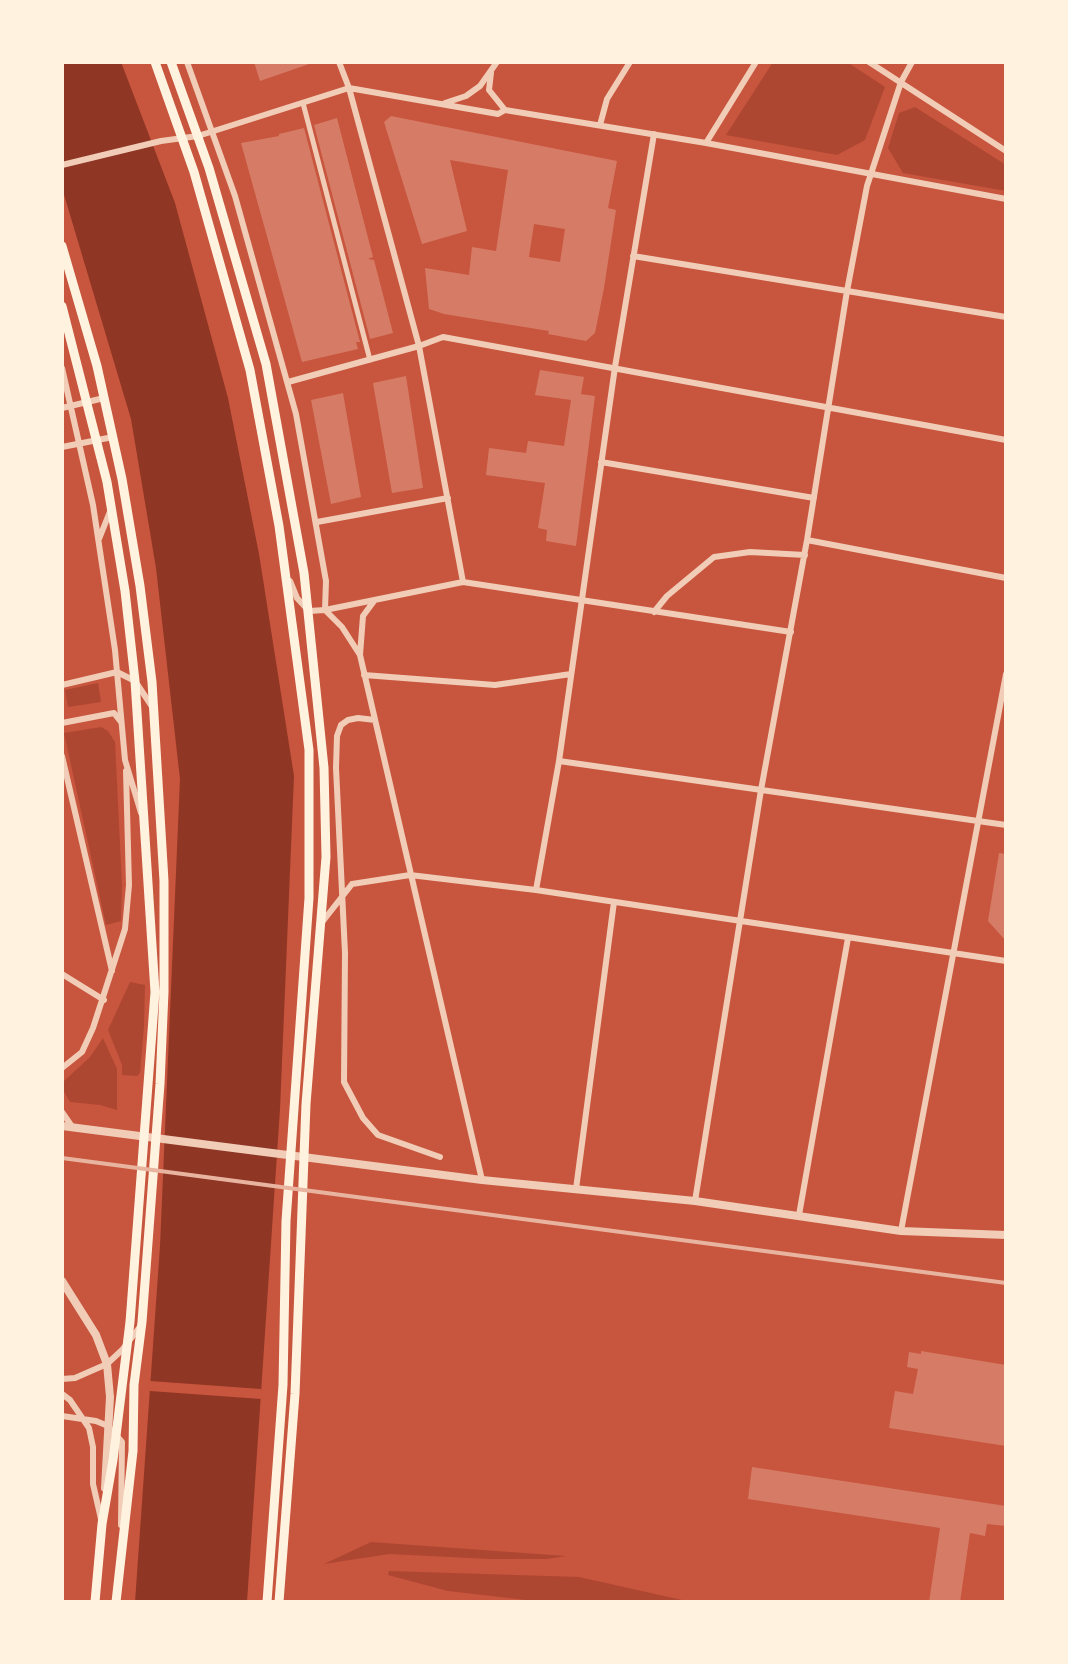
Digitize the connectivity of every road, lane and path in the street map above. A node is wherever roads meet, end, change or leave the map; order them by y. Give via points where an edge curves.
1 (155, 62) edge
2 (171, 62) edge
3 (187, 62) edge
4 (339, 62) edge
5 (349, 62) edge
6 (497, 62) edge
7 (630, 62) edge
8 (756, 62) edge
9 (869, 62) edge
10 (912, 62) edge
11 (492, 70) junction
12 (343, 71) junction
13 (901, 82) junction
14 (349, 88) junction
15 (303, 103) junction
16 (445, 103) junction
17 (505, 110) junction
18 (600, 125) junction
19 (212, 131) junction
20 (654, 134) junction
21 (198, 136) junction
22 (181, 137) junction
23 (706, 143) junction
24 (1006, 151) edge
25 (62, 165) edge
26 (872, 173) junction
27 (1006, 199) edge
28 (62, 246) edge
29 (633, 256) junction
30 (847, 291) junction
31 (62, 306) edge
32 (1006, 317) edge
33 (419, 346) junction
34 (370, 360) junction
35 (615, 367) junction
36 (62, 368) edge
37 (288, 382) junction
38 (104, 398) junction
39 (87, 402) junction
40 (71, 406) junction
41 (62, 408) edge
42 (828, 409) junction
43 (113, 437) junction
44 (97, 440) junction
45 (1006, 440) edge
46 (80, 444) junction
47 (62, 447) edge
48 (601, 462) junction
49 (448, 498) junction
50 (814, 498) junction
51 (111, 509) junction
52 (317, 522) junction
53 (99, 540) junction
54 (807, 540) junction
55 (805, 555) junction
56 (285, 571) junction
57 (1006, 578) edge
58 (463, 582) junction
59 (374, 601) junction
60 (581, 602) junction
61 (325, 610) junction
62 (309, 611) junction
63 (654, 612) junction
64 (791, 632) junction
65 (360, 655) junction
66 (117, 672) junction
67 (571, 674) junction
68 (1006, 674) edge
69 (364, 675) junction
70 (135, 681) junction
71 (62, 685) edge
72 (1004, 703) edge
73 (154, 710) junction
74 (375, 720) junction
75 (62, 723) edge
76 (121, 723) junction
77 (62, 756) edge
78 (125, 760) junction
79 (559, 761) junction
80 (761, 790) junction
81 (978, 821) junction
82 (144, 825) junction
83 (1006, 825) edge
84 (410, 875) junction
85 (536, 890) junction
86 (342, 897) junction
87 (323, 900) junction
88 (614, 902) junction
89 (740, 921) junction
90 (321, 924) junction
91 (848, 938) junction
92 (952, 954) junction
93 (1006, 961) edge
94 (62, 974) edge
95 (113, 974) junction
96 (104, 1000) junction
97 (62, 1068) edge
98 (62, 1112) edge
99 (62, 1126) edge
100 (73, 1128) junction
101 (440, 1157) dead end
102 (482, 1180) junction
103 (576, 1189) junction
104 (695, 1201) junction
105 (799, 1215) junction
106 (901, 1231) junction
107 (1006, 1235) edge
108 (62, 1281) edge
109 (142, 1322) junction
110 (128, 1343) junction
111 (107, 1364) junction
112 (62, 1379) edge
113 (62, 1394) edge
114 (62, 1416) edge
115 (83, 1418) junction
116 (108, 1426) junction
117 (116, 1434) junction
118 (105, 1506) junction
119 (102, 1524) junction
120 (121, 1546) junction
121 (95, 1602) edge
122 (116, 1602) edge
123 (267, 1602) edge
124 (279, 1602) edge

1 - 22 main road
2 - 21 main road
3 - 19 street
4 - 12 street
5 - 12 street
6 - 11 street
7 - 18 street via 607,99
8 - 23 street
9 - 13 street
10 - 13 street
11 - 16 street via 466,96
11 - 17 street via 489,90
12 - 14 street
13 - 24 street
13 - 26 street
14 - 15 street
14 - 16 street
14 - 33 street
15 - 19 street
15 - 34 street
16 - 17 street via 498,114
17 - 18 street
18 - 20 street
19 - 21 street
19 - 37 street
20 - 23 street
20 - 29 street
21 - 22 street
21 - 62 main road via 266,364
22 - 25 street
22 - 56 main road via 250,370
23 - 26 street
26 - 27 street
26 - 30 street
28 - 38 main road
29 - 30 street
29 - 35 street
30 - 32 street
30 - 42 street
31 - 39 main road
33 - 34 street
33 - 35 street via 443,337
33 - 49 street
34 - 37 street
35 - 42 street
35 - 48 street
36 - 40 street
37 - 52 street
38 - 39 street
38 - 43 main road
39 - 40 street
39 - 44 main road
40 - 41 street
40 - 46 street
42 - 45 street
42 - 50 street
43 - 44 street
43 - 73 main road via 140,586
44 - 46 street
44 - 51 main road
46 - 47 street
46 - 53 street
48 - 50 street
48 - 60 street
49 - 52 street
49 - 58 street
50 - 54 street
51 - 53 street
51 - 70 main road
52 - 61 street
53 - 66 street
54 - 55 street
54 - 57 street
55 - 63 street via 750,552 714,557
55 - 64 street
56 - 62 street
56 - 123 main road via 309,750 310,852
58 - 59 street
58 - 60 street
59 - 61 street
59 - 65 street via 363,616
60 - 63 street
60 - 67 street
61 - 62 street
61 - 65 street
62 - 87 main road via 325,787
63 - 64 street
64 - 80 street
65 - 69 street
66 - 70 street
66 - 71 street
66 - 76 street
67 - 69 street via 495,685
67 - 79 street
68 - 72 street
69 - 74 street
70 - 73 street
70 - 82 main road
72 - 81 street
73 - 109 main road via 164,992
74 - 84 street
74 - 86 street via 348,720 337,736
75 - 76 street via 114,713
76 - 78 street
77 - 95 street
78 - 82 street
78 - 95 street via 129,885
79 - 80 street
79 - 85 street
80 - 81 street
80 - 89 street
81 - 83 street
81 - 92 street
82 - 110 main road via 155,992
84 - 85 street
84 - 86 street via 352,884
84 - 102 street
85 - 88 street
86 - 87 street
86 - 90 street
86 - 101 street via 344,1082 378,1135
87 - 90 main road
88 - 89 street
88 - 103 street
89 - 91 street
89 - 104 street
90 - 124 main road
91 - 92 street
91 - 105 street
92 - 93 street
92 - 106 street
94 - 96 street
95 - 96 street
96 - 97 street via 82,1052
98 - 100 street
99 - 100 street
100 - 102 street
102 - 103 street
103 - 104 street
104 - 105 street
105 - 106 street
106 - 107 street
108 - 111 street via 96,1335
109 - 110 street
109 - 120 main road
110 - 111 street
110 - 117 main road
111 - 112 street
111 - 116 street
113 - 115 street
114 - 115 street
115 - 116 street
115 - 119 street via 93,1447 93,1484
116 - 117 street
116 - 118 street
117 - 118 main road
117 - 120 street via 124,1452
118 - 119 main road
119 - 121 main road
120 - 122 main road

